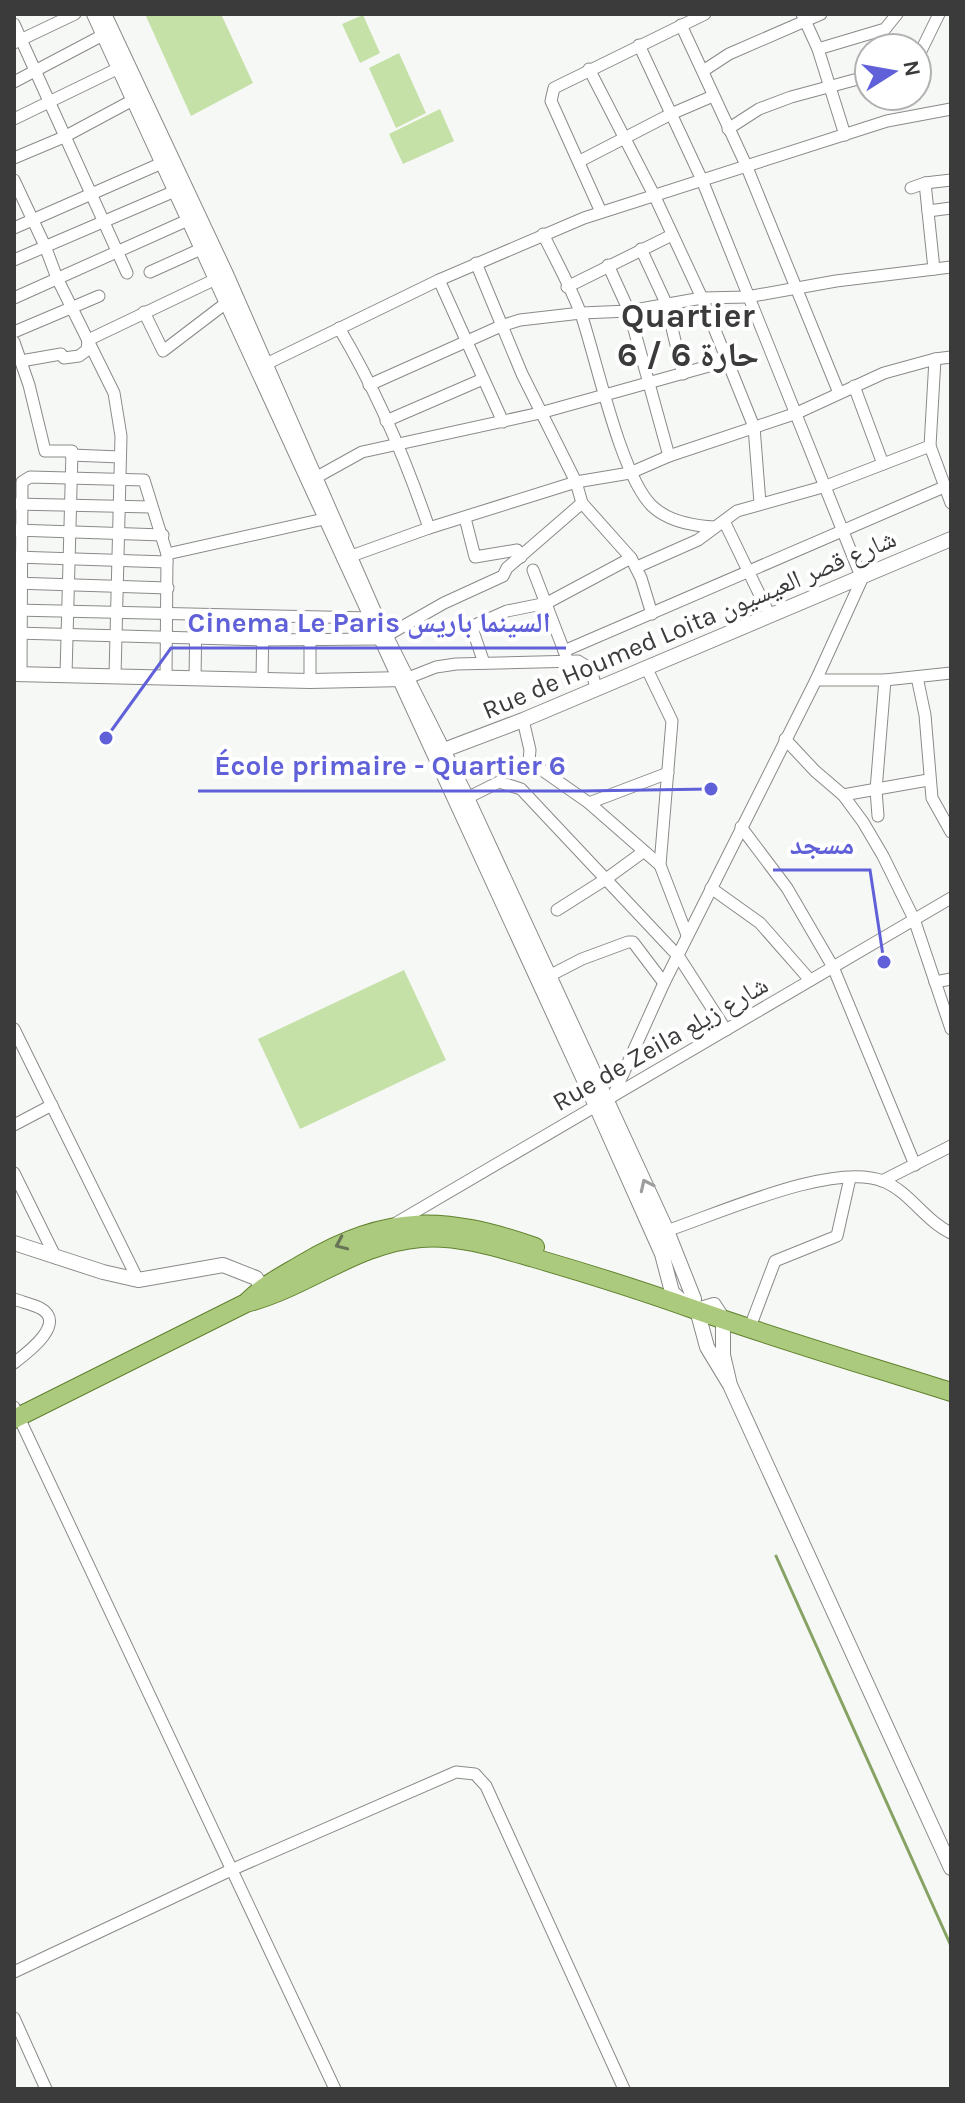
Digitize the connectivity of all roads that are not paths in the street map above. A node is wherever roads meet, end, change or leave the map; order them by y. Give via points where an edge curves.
1 (75, 14) edge
2 (94, 14) edge
3 (104, 14) edge
4 (705, 14) edge
5 (821, 14) edge
6 (897, 14) edge
7 (939, 14) edge
8 (804, 18) edge
9 (14, 24) edge
10 (681, 25) junction
11 (930, 32) edge
12 (103, 35) junction
13 (18, 42) edge
14 (639, 45) junction
15 (818, 49) junction
16 (119, 68) junction
17 (589, 69) junction
18 (36, 70) junction
19 (703, 71) junction
20 (853, 81) edge
21 (14, 82) edge
22 (830, 88) junction
23 (713, 96) junction
24 (133, 100) junction
25 (49, 102) junction
26 (951, 109) edge
27 (671, 114) junction
28 (14, 119) edge
29 (728, 129) junction
30 (845, 135) junction
31 (64, 137) junction
32 (623, 138) junction
33 (14, 158) edge
34 (580, 161) junction
35 (162, 163) junction
36 (746, 165) junction
37 (14, 180) edge
38 (702, 180) junction
39 (951, 180) edge
40 (925, 183) junction
41 (911, 188) dead end
42 (175, 191) junction
43 (91, 194) junction
44 (17, 196) edge
45 (655, 197) junction
46 (951, 208) edge
47 (928, 211) junction
48 (601, 212) junction
49 (33, 220) junction
50 (188, 220) junction
51 (103, 223) junction
52 (14, 228) edge
53 (543, 234) junction
54 (672, 235) junction
55 (45, 246) junction
56 (201, 249) junction
57 (641, 249) junction
58 (117, 252) junction
59 (14, 260) edge
60 (476, 263) junction
61 (608, 265) junction
62 (951, 267) edge
63 (934, 269) junction
64 (150, 272) dead end
65 (127, 273) dead end
66 (220, 276) junction
67 (57, 278) junction
68 (439, 280) junction
69 (567, 287) junction
70 (797, 289) junction
71 (99, 296) dead end
72 (747, 297) junction
73 (14, 298) edge
74 (702, 298) junction
75 (226, 303) junction
76 (666, 303) junction
77 (71, 308) junction
78 (629, 311) junction
79 (144, 312) junction
80 (581, 313) junction
81 (501, 326) junction
82 (339, 328) junction
83 (14, 332) edge
84 (88, 340) junction
85 (466, 341) junction
86 (14, 342) edge
87 (951, 357) edge
88 (935, 359) junction
89 (21, 361) junction
90 (727, 361) junction
91 (261, 367) junction
92 (683, 374) junction
93 (483, 379) junction
94 (649, 383) junction
95 (369, 385) junction
96 (854, 386) junction
97 (839, 393) junction
98 (606, 395) junction
99 (540, 413) junction
100 (797, 413) junction
101 (386, 421) junction
102 (503, 422) junction
103 (754, 427) junction
104 (396, 444) junction
105 (930, 446) junction
106 (71, 455) junction
107 (669, 456) junction
108 (120, 457) junction
109 (883, 464) junction
110 (630, 473) junction
111 (120, 478) junction
112 (71, 479) junction
113 (312, 479) junction
114 (576, 482) junction
115 (826, 486) junction
116 (944, 487) junction
117 (582, 503) junction
118 (760, 503) junction
119 (951, 503) edge
120 (18, 504) edge
121 (70, 505) junction
122 (120, 507) junction
123 (151, 507) junction
124 (465, 518) junction
125 (324, 519) junction
126 (719, 524) junction
127 (429, 528) junction
128 (18, 530) edge
129 (844, 531) junction
130 (70, 532) junction
131 (119, 534) junction
132 (163, 535) junction
133 (951, 539) edge
134 (18, 557) edge
135 (521, 557) junction
136 (167, 558) junction
137 (347, 558) junction
138 (69, 559) junction
139 (118, 561) junction
140 (634, 562) junction
141 (533, 570) dead end
142 (750, 570) junction
143 (862, 579) junction
144 (18, 583) edge
145 (68, 585) junction
146 (117, 587) junction
147 (168, 588) junction
148 (547, 603) junction
149 (18, 610) edge
150 (68, 612) junction
151 (116, 613) junction
152 (168, 614) junction
153 (652, 614) junction
154 (196, 616) junction
155 (770, 616) junction
156 (263, 617) junction
157 (310, 618) junction
158 (374, 619) junction
159 (18, 633) edge
160 (67, 634) junction
161 (116, 635) junction
162 (166, 636) junction
163 (383, 637) junction
164 (196, 638) junction
165 (262, 640) junction
166 (311, 640) junction
167 (566, 656) junction
168 (484, 663) junction
169 (646, 667) junction
170 (951, 673) edge
171 (18, 674) edge
172 (66, 675) junction
173 (115, 676) junction
174 (166, 677) junction
175 (917, 677) junction
176 (195, 678) junction
177 (403, 679) junction
178 (262, 680) junction
179 (816, 680) junction
180 (885, 680) junction
181 (310, 681) junction
182 (596, 688) junction
183 (523, 720) junction
184 (785, 739) junction
185 (438, 752) junction
186 (668, 773) junction
187 (928, 780) junction
188 (876, 790) junction
189 (843, 795) junction
190 (461, 802) junction
191 (589, 803) junction
192 (878, 816) dead end
193 (741, 827) junction
194 (951, 832) edge
195 (643, 852) junction
196 (660, 865) junction
197 (606, 879) junction
198 (711, 888) junction
199 (951, 898) edge
200 (557, 910) dead end
201 (914, 919) junction
202 (687, 935) junction
203 (532, 953) junction
204 (679, 957) junction
205 (833, 967) junction
206 (549, 976) junction
207 (951, 979) edge
208 (810, 980) junction
209 (935, 982) junction
210 (664, 983) junction
211 (950, 1023) edge
212 (14, 1029) edge
213 (726, 1030) junction
214 (605, 1101) junction
215 (52, 1105) junction
216 (14, 1125) edge
217 (951, 1146) edge
218 (915, 1165) junction
219 (14, 1173) edge
220 (850, 1178) junction
221 (882, 1181) junction
222 (660, 1233) junction
223 (951, 1233) edge
224 (388, 1234) junction
225 (14, 1243) edge
226 (56, 1258) junction
227 (138, 1280) junction
228 (266, 1292) junction
229 (672, 1292) junction
230 (14, 1299) edge
231 (703, 1308) junction
232 (752, 1322) junction
233 (14, 1363) edge
234 (951, 1382) edge
235 (730, 1385) junction
236 (951, 1392) edge
237 (15, 1414) edge
238 (951, 1868) edge
239 (231, 1870) junction
240 (14, 1972) edge
241 (14, 2018) edge
242 (46, 2089) edge
243 (335, 2089) edge
244 (624, 2089) edge

1 - 13 street
2 - 12 street
3 - 66 street
4 - 10 street
5 - 8 street
6 - 15 street via 885,29
7 - 11 street
8 - 15 street
8 - 19 street
9 - 13 street
10 - 14 street
10 - 19 street
12 - 16 street
12 - 18 street
13 - 18 street
14 - 17 street
14 - 27 street
15 - 22 street
16 - 24 street
16 - 25 street
17 - 32 street
17 - 34 street via 556,86 551,96
18 - 21 street
18 - 25 street
19 - 23 street
20 - 22 street
22 - 29 street via 759,109
22 - 30 street
23 - 27 street
23 - 29 street
24 - 31 street
24 - 35 street
25 - 28 street
25 - 31 street
26 - 30 street
27 - 32 street
27 - 38 street
29 - 36 street
30 - 36 street
31 - 33 street
31 - 43 street
32 - 34 street
32 - 45 street
34 - 48 street
35 - 42 street
35 - 43 street
36 - 38 street
36 - 70 street
37 - 44 street
38 - 45 street
38 - 72 street
39 - 40 street
40 - 41 street
40 - 47 street
42 - 50 street
42 - 51 street
43 - 49 street
43 - 51 street
44 - 49 street
45 - 48 street
45 - 54 street
46 - 47 street
47 - 63 street
48 - 53 street
49 - 52 street
49 - 55 street
50 - 56 street
50 - 58 street
51 - 55 street
51 - 58 street
53 - 60 street
53 - 69 street
54 - 57 street
54 - 74 street
55 - 59 street
55 - 67 street
56 - 64 street
56 - 66 street
57 - 61 street
57 - 76 street
58 - 65 street
58 - 67 street
60 - 68 street
60 - 81 street
61 - 69 street
61 - 78 street
62 - 63 street
63 - 70 street
66 - 75 street
66 - 79 street
66 - 91 street
67 - 73 street
67 - 77 street
68 - 82 street
68 - 85 street
69 - 80 street
70 - 72 street
70 - 97 street
71 - 77 street
72 - 74 street
72 - 100 street
74 - 76 street
74 - 90 street
75 - 79 street via 163,351
75 - 91 street
76 - 78 street
76 - 92 street
77 - 83 street
77 - 84 street
78 - 80 street
78 - 94 street
79 - 84 street
80 - 81 street
80 - 98 street
81 - 85 street
81 - 99 street
82 - 91 street
82 - 95 street
84 - 89 street via 87,350 79,356
84 - 108 street via 114,393
85 - 93 street
85 - 95 street
86 - 89 street
87 - 88 street
88 - 96 street
88 - 105 street
89 - 106 street via 45,451 72,451
90 - 92 street
90 - 103 street
91 - 113 street
92 - 94 street
93 - 101 street
93 - 102 street
94 - 98 street
94 - 107 street
95 - 101 street
96 - 97 street
96 - 109 street
97 - 100 street
98 - 99 street
98 - 110 street
99 - 102 street
99 - 114 street
100 - 103 street
100 - 115 street
101 - 104 street
102 - 104 street
103 - 107 street
103 - 118 street
104 - 113 street via 362,452
104 - 127 street
105 - 109 street
105 - 116 street
106 - 108 street
106 - 112 street
107 - 110 street
108 - 111 street
109 - 115 street
110 - 114 street
110 - 126 street via 651,505 665,515 687,523
111 - 112 street
111 - 122 street
111 - 123 street via 144,480
112 - 120 street via 23,480
112 - 121 street
113 - 125 street
113 - 137 street
114 - 117 street
114 - 124 street
115 - 118 street
115 - 129 street
116 - 119 street
116 - 129 street
117 - 135 street
117 - 140 street
118 - 126 street
120 - 121 street
120 - 128 street
121 - 122 street
121 - 130 street
122 - 123 street
122 - 131 street
123 - 132 street
124 - 127 street
124 - 135 street via 475,557 517,550
125 - 136 street
125 - 137 street
126 - 140 street via 698,540
126 - 142 street
127 - 137 street
128 - 130 street
128 - 134 street
129 - 142 street
129 - 143 street
130 - 131 street
130 - 138 street
131 - 132 street
131 - 139 street
132 - 136 street
133 - 143 street, Rue de Houmed Loita شارع قصر العيسيون
134 - 138 street
134 - 144 street
135 - 163 street via 503,576
136 - 139 street
136 - 147 street
137 - 158 street
138 - 139 street
138 - 145 street
139 - 146 street
140 - 148 street
140 - 153 street
141 - 148 street
142 - 153 street
142 - 155 street
143 - 155 street, Rue de Houmed Loita شارع قصر العيسيون
143 - 179 street
144 - 145 street
144 - 149 street
145 - 146 street
145 - 150 street
146 - 147 street
146 - 151 street
147 - 152 street
148 - 167 street
148 - 168 street via 507,611 473,627
149 - 150 street
149 - 159 street
150 - 151 street
150 - 160 street
151 - 152 street
151 - 161 street
152 - 154 street
152 - 162 street
153 - 167 street
154 - 156 street
154 - 164 street
155 - 169 street, Rue de Houmed Loita شارع قصر العيسيون
156 - 157 street
156 - 165 street
157 - 158 street
157 - 166 street
158 - 163 street
159 - 160 street
159 - 171 street
160 - 161 street
160 - 172 street
161 - 162 street
161 - 173 street
162 - 164 street
162 - 174 street
163 - 166 street
163 - 177 street
164 - 165 street
164 - 176 street
165 - 166 street
165 - 178 street
166 - 181 street
167 - 168 street
167 - 182 street via 591,669
168 - 177 street via 436,667
169 - 182 street, Rue de Houmed Loita شارع قصر العيسيون
169 - 186 street via 672,721
170 - 175 street
171 - 172 street
172 - 173 street
173 - 174 street
174 - 176 street
175 - 180 street
175 - 187 street
176 - 178 street
177 - 181 street
177 - 185 street
178 - 181 street
179 - 180 street
179 - 184 street
180 - 188 street
182 - 183 street, Rue de Houmed Loita شارع قصر العيسيون
183 - 185 street, Rue de Houmed Loita شارع قصر العيسيون
183 - 191 street via 529,761
184 - 189 street
184 - 193 street
185 - 190 street
186 - 191 street
186 - 196 street
187 - 188 street
187 - 194 street
188 - 189 street
188 - 192 street
189 - 201 street via 883,856
190 - 197 street via 499,782 521,789
190 - 203 street
191 - 195 street
193 - 198 street
193 - 205 street via 787,888
195 - 196 street
195 - 197 street
196 - 202 street
197 - 200 street
197 - 204 street
198 - 202 street
198 - 208 street via 760,923
199 - 201 street, Rue de Zeila شارع زيلع
201 - 205 street, Rue de Zeila شارع زيلع
201 - 209 street
202 - 204 street
203 - 206 street
203 - 214 street
204 - 210 street
204 - 213 street
205 - 208 street, Rue de Zeila شارع زيلع
205 - 218 street
206 - 210 street via 633,942
206 - 214 street
207 - 209 street
208 - 213 street, Rue de Zeila شارع زيلع
209 - 211 street
210 - 214 street
212 - 215 street
213 - 214 street, Rue de Zeila شارع زيلع
214 - 222 street
214 - 224 street, Rue de Zeila شارع زيلع
215 - 216 street
215 - 227 street
217 - 218 street
218 - 221 street
219 - 226 street
220 - 221 street
220 - 222 street via 761,1196
220 - 232 street via 837,1236 775,1261
221 - 223 street
222 - 229 street
222 - 231 street
224 - 228 main road
224 - 229 main road via 445,1223 501,1235
224 - 231 main road via 491,1246
225 - 226 street
226 - 227 street
227 - 228 street via 223,1265 256,1278
228 - 237 main road
229 - 231 main road
230 - 233 street via 42,1309 50,1319 43,1336
231 - 232 main road
231 - 235 street
231 - 235 street via 707,1347
232 - 234 main road
232 - 236 main road
235 - 238 street
237 - 239 street
239 - 240 street
239 - 243 street
239 - 244 street via 456,1772 475,1774 486,1786
241 - 242 street

